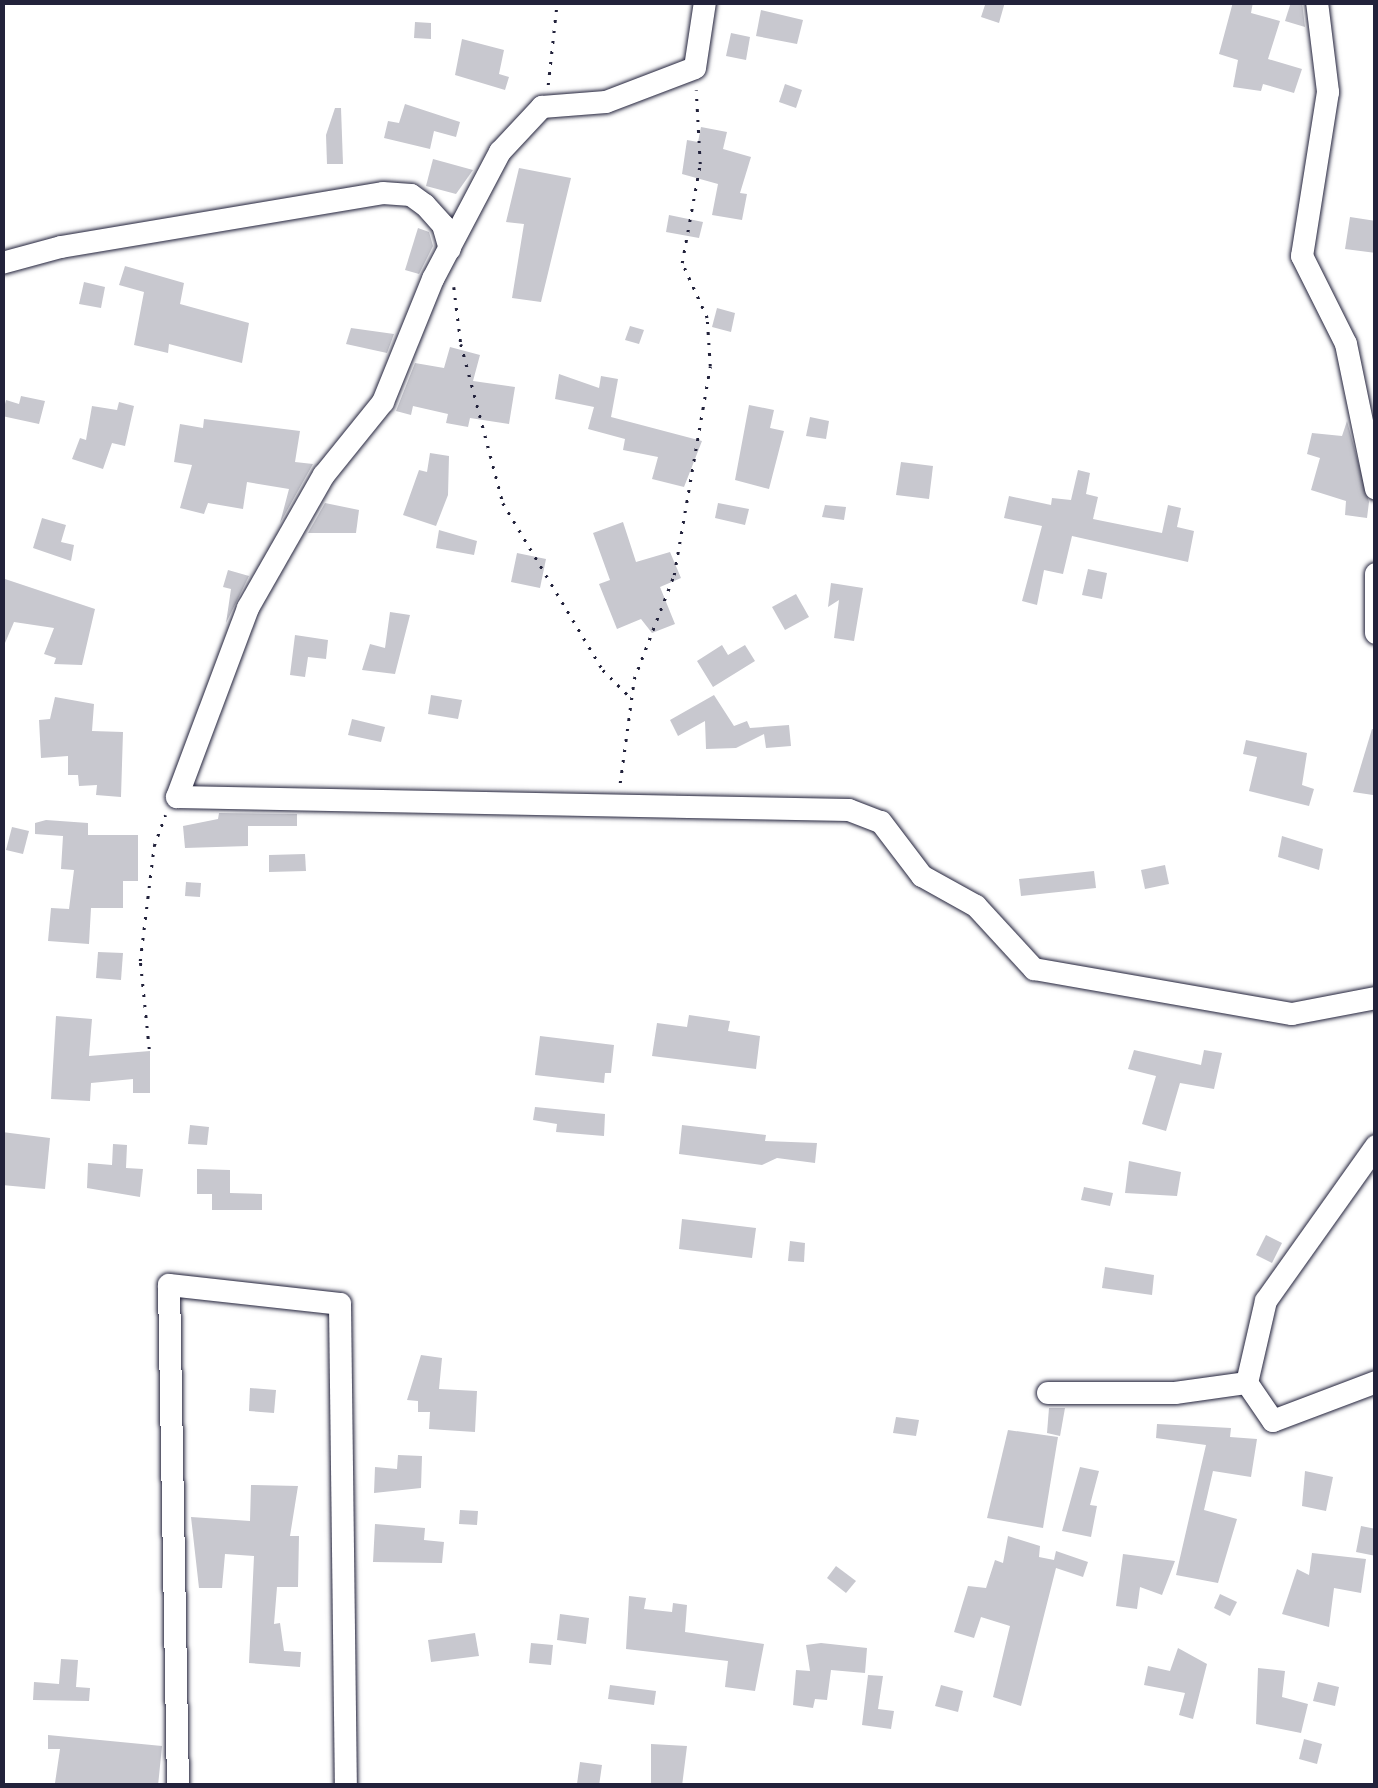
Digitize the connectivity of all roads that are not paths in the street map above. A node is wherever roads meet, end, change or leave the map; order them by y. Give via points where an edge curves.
1 (705, 2) edge
2 (1317, 2) edge
3 (450, 249) junction
4 (2, 263) edge
5 (1376, 489) edge
6 (1376, 574) edge
7 (1376, 633) edge
8 (1376, 998) edge
9 (1376, 1146) edge
10 (1376, 1382) edge
11 (1247, 1383) junction
12 (1048, 1393) dead end
13 (178, 1786) edge
14 (346, 1786) edge

1 - 3 street via 695,68 606,102 542,108 500,152
2 - 5 street via 1328,92 1302,256 1346,344
3 - 4 street via 426,205 384,192
3 - 8 street via 383,402 324,475 248,608 177,797 823,807 874,817 922,876 964,897 1017,956 1056,977 1292,1014
6 - 7 street
9 - 11 street via 1266,1301
10 - 11 street via 1273,1421
11 - 12 street via 1175,1392
13 - 14 street via 169,1285 340,1304

